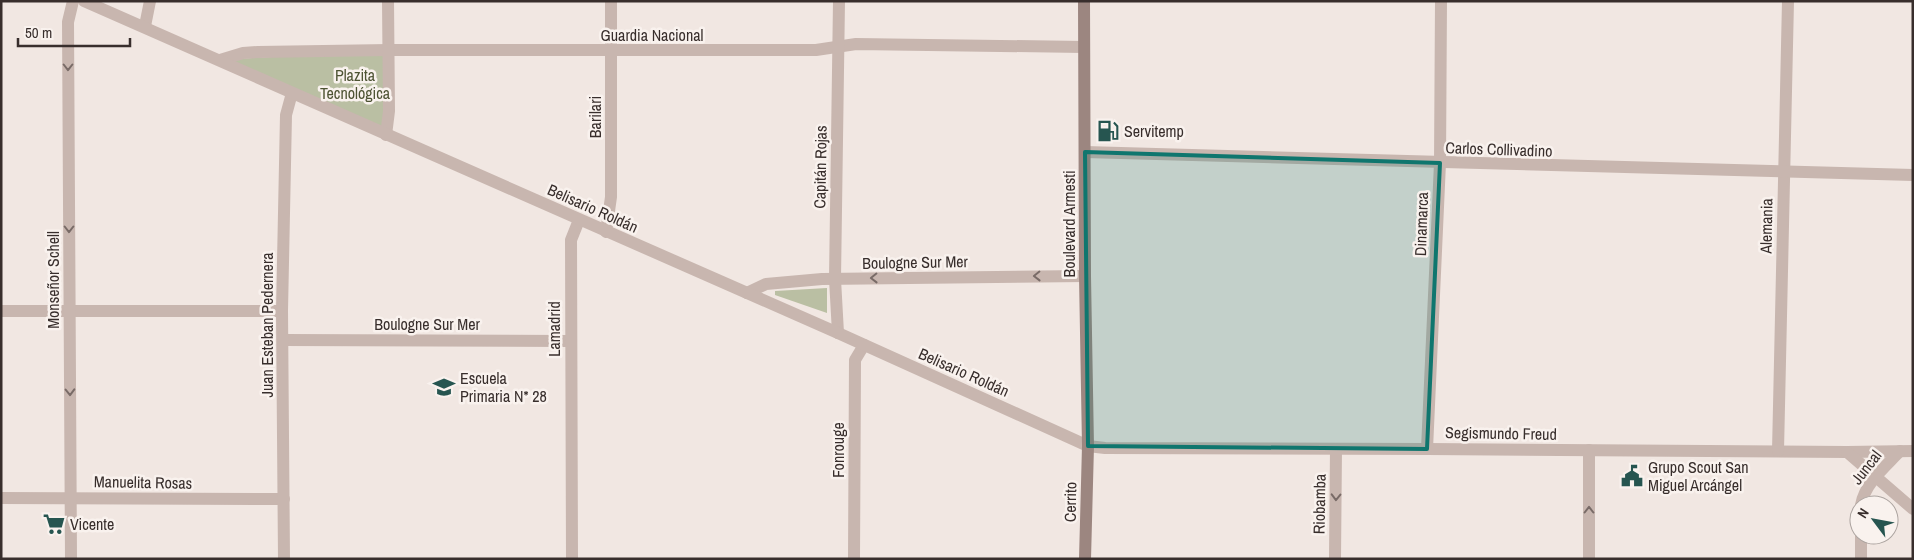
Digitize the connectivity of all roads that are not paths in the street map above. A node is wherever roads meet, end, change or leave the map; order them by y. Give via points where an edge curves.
1 (73, 1) edge
2 (84, 1) edge
3 (150, 1) edge
4 (388, 1) edge
5 (611, 1) edge
6 (838, 1) edge
7 (1084, 1) edge
8 (1441, 1) edge
9 (1788, 1) edge
10 (144, 26) junction
11 (838, 47) junction
12 (1084, 48) junction
13 (389, 50) junction
14 (611, 51) junction
15 (220, 60) junction
16 (292, 93) junction
17 (386, 135) junction
18 (1085, 152) junction
19 (1440, 163) junction
20 (1783, 173) junction
21 (1913, 176) edge
22 (579, 220) junction
23 (606, 232) junction
24 (1085, 276) junction
25 (835, 279) junction
26 (747, 293) junction
27 (69, 311) junction
28 (282, 311) junction
29 (1, 312) edge
30 (838, 333) junction
31 (283, 340) junction
32 (570, 341) junction
33 (864, 345) junction
34 (1088, 446) junction
35 (1336, 449) junction
36 (1427, 449) junction
37 (1589, 450) junction
38 (1778, 451) junction
39 (1900, 451) junction
40 (1913, 451) edge
41 (1847, 452) junction
42 (1876, 478) junction
43 (1863, 495) edge
44 (1, 498) edge
45 (71, 498) junction
46 (284, 500) junction
47 (1913, 509) edge
48 (1861, 545) edge
49 (71, 559) edge
50 (284, 559) edge
51 (572, 559) edge
52 (854, 559) edge
53 (1085, 559) edge
54 (1335, 559) edge
55 (1589, 559) edge
56 (1861, 559) edge

1 -> 27 street, Monseñor Schell via 68,22
2 - 10 street, Belisario Roldán
3 - 10 street
4 - 13 street
5 - 14 street, Barilari
6 - 11 street, Capitán Rojas
7 - 12 main road, Boulevard Armesti
8 - 19 street, Dinamarca
9 - 20 street, Alemania
10 - 15 street, Belisario Roldán
11 - 12 street, Guardia Nacional via 856,44
11 - 14 street, Guardia Nacional via 816,50
11 - 25 street, Capitán Rojas
12 - 18 main road, Boulevard Armesti
13 - 14 street, Guardia Nacional
13 - 15 street, Guardia Nacional via 258,52
13 - 17 street
14 - 23 street, Barilari via 611,196
15 - 16 street, Belisario Roldán
16 - 17 street, Belisario Roldán
16 - 28 street, Juan Esteban Pedernera via 286,115
17 - 22 street, Belisario Roldán
18 - 19 street, Carlos Collivadino
18 - 24 main road, Boulevard Armesti
19 - 20 street, Carlos Collivadino
19 - 36 street, Dinamarca
20 - 21 street, Carlos Collivadino
20 - 38 street, Alemania
22 - 23 street, Belisario Roldán
22 - 32 street, Lamadrid via 571,240
23 - 26 street, Belisario Roldán
24 -> 25 street, Boulogne Sur Mer
24 - 34 main road, Boulevard Armesti
25 - 26 street, Boulogne Sur Mer via 766,284
25 - 30 street, Capitán Rojas
26 - 30 street, Belisario Roldán
27 - 28 street
27 - 29 street
27 -> 45 street, Monseñor Schell
28 - 31 street, Juan Esteban Pedernera
30 - 33 street, Belisario Roldán
31 - 32 street, Boulogne Sur Mer
31 - 46 street, Juan Esteban Pedernera
32 - 51 street, Lamadrid
33 - 34 street, Belisario Roldán
33 - 52 street, Fonrouge via 854,360
34 - 35 street, Segismundo Freud
34 - 53 main road, Cerrito
35 - 36 street, Segismundo Freud
35 -> 54 street, Riobamba
36 - 37 street, Segismundo Freud
37 - 38 street, Segismundo Freud
55 -> 37 street
38 - 41 street, Segismundo Freud
39 - 40 street, Segismundo Freud
39 - 41 street, Segismundo Freud
39 - 42 street, Juncal
41 - 42 street
42 - 43 street, Juncal
42 - 47 street
44 - 45 street, Manuelita Rosas
45 - 46 street, Manuelita Rosas
45 - 49 street, Monseñor Schell
46 - 50 street, Juan Esteban Pedernera
48 - 56 street

